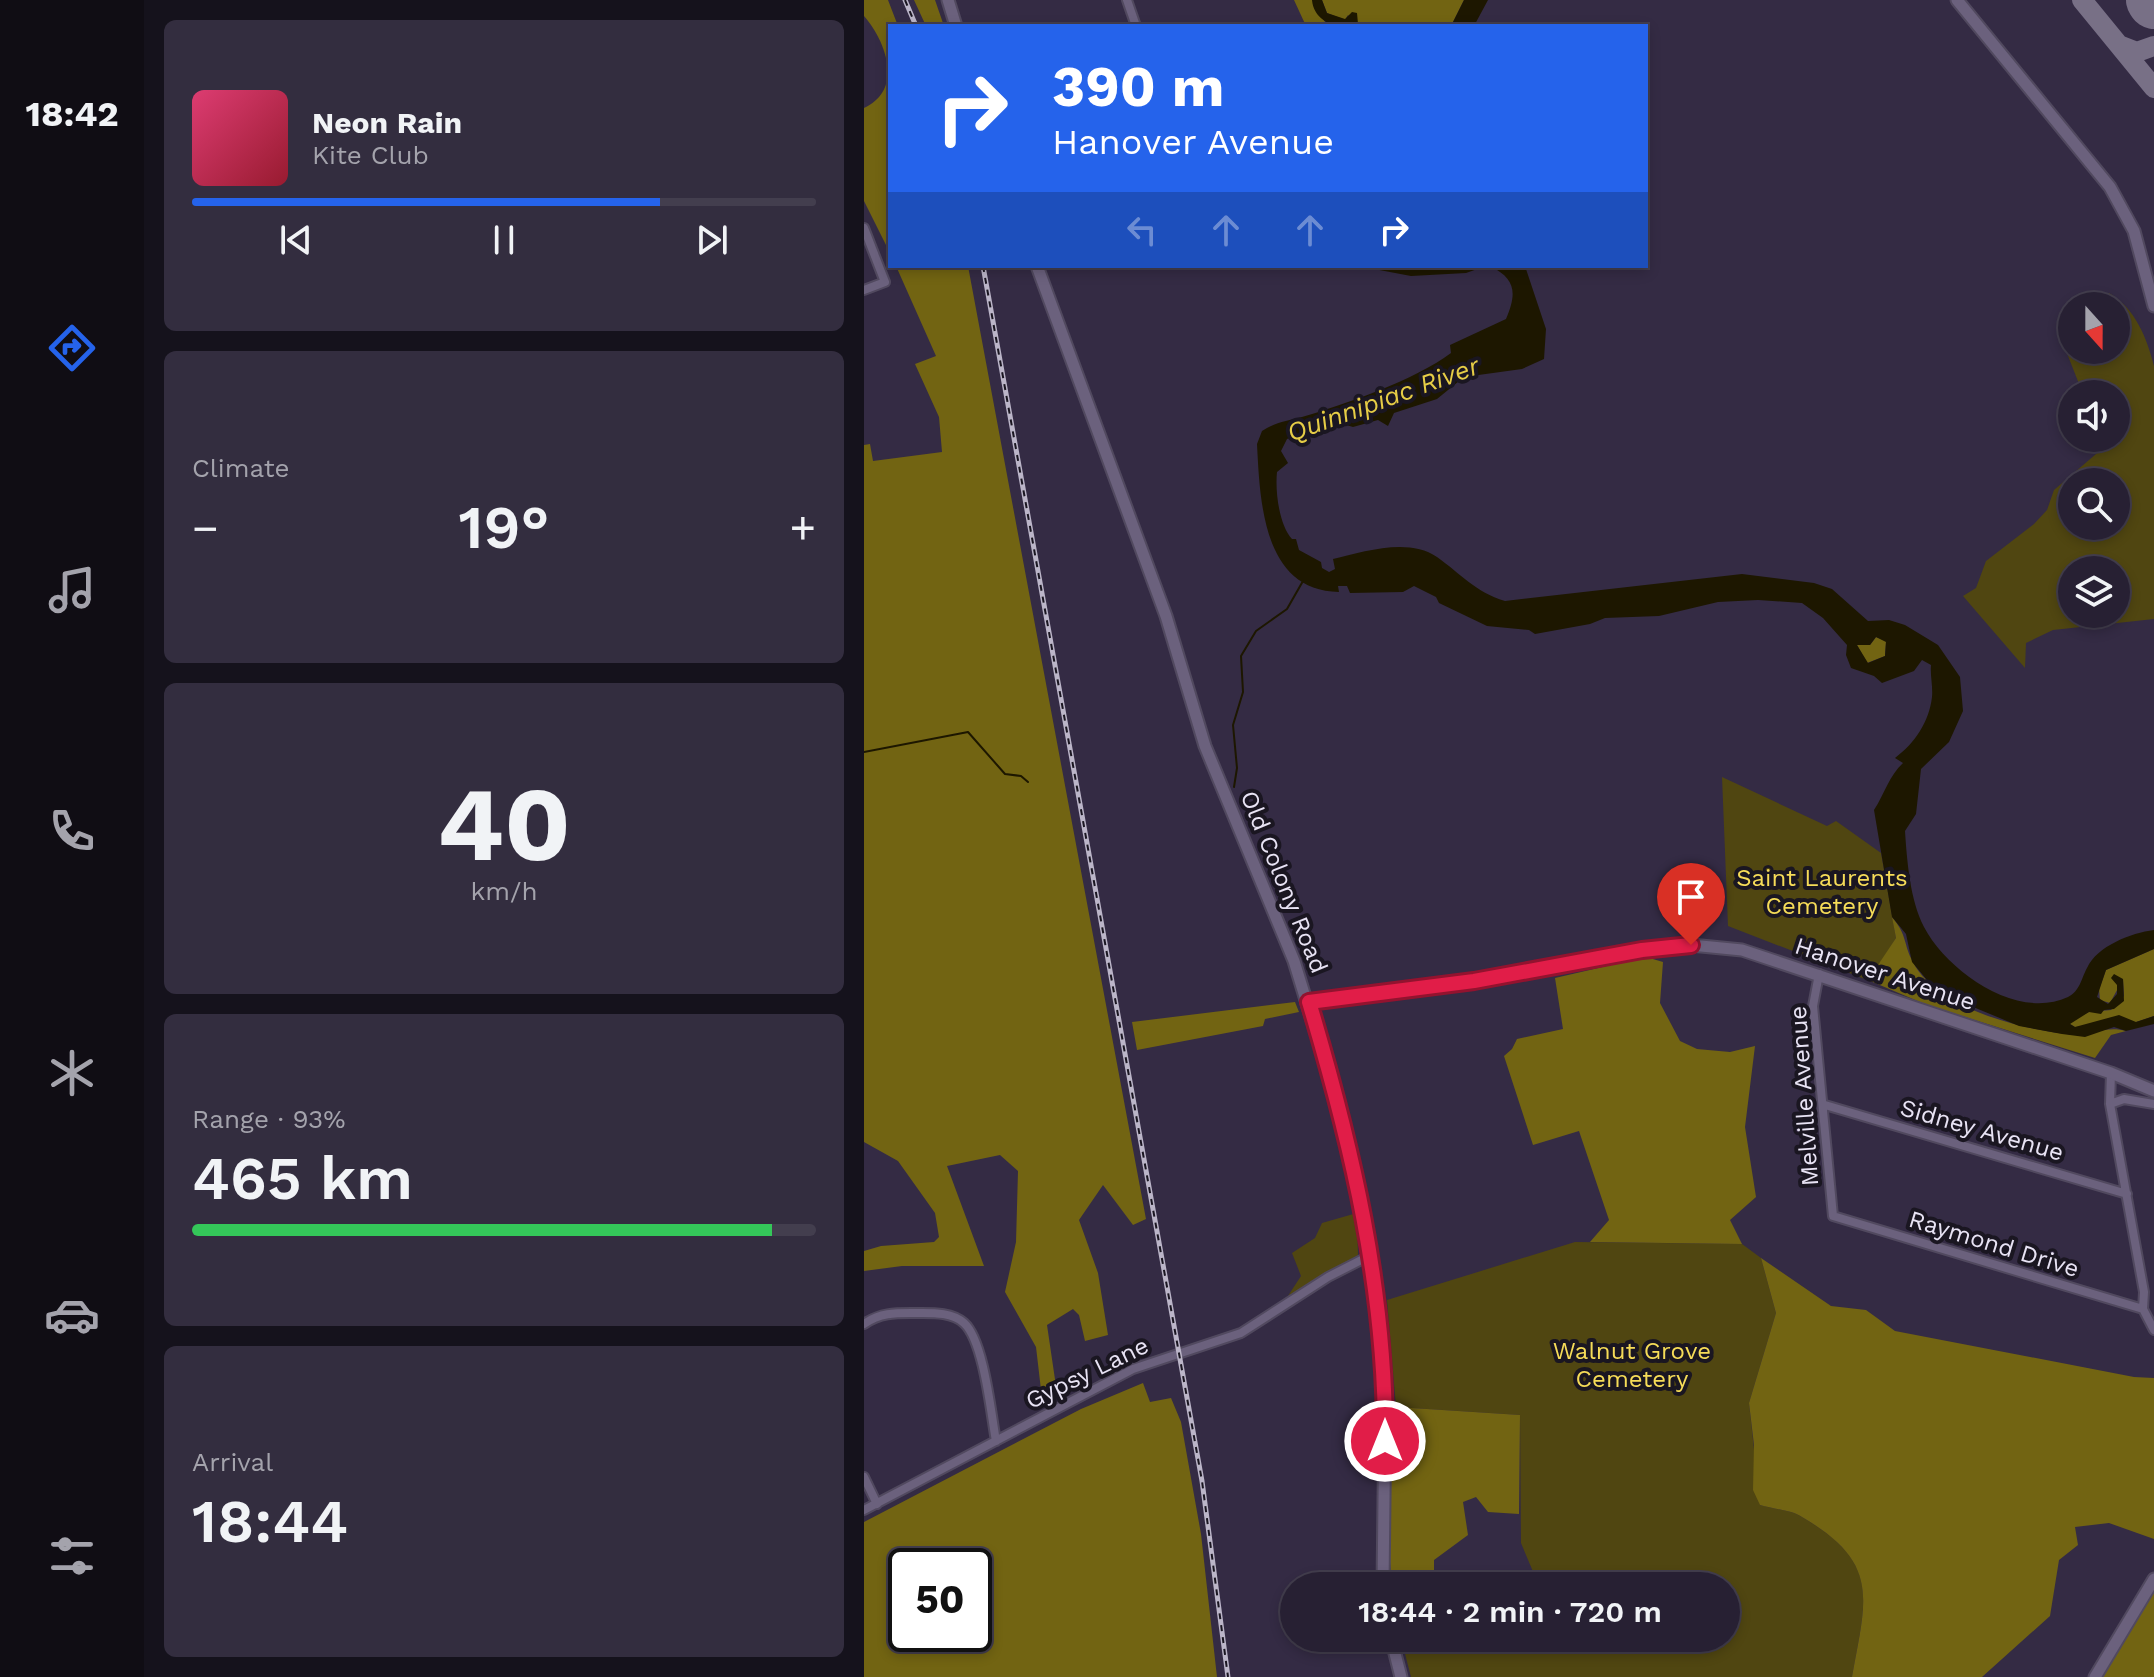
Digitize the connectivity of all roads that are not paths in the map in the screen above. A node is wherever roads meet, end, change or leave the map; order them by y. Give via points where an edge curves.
1 (948, 0) edge
2 (1127, 0) edge
3 (1957, 0) edge
4 (955, 24) edge
5 (1135, 24) edge
6 (864, 228) edge
7 (1038, 268) edge
8 (864, 290) edge
9 (2154, 306) edge
10 (1819, 974) junction
11 (1309, 1002) junction
12 (2111, 1073) junction
13 (2154, 1091) edge
14 (2110, 1104) junction
15 (2154, 1104) edge
16 (1825, 1105) junction
17 (2127, 1194) junction
18 (1833, 1216) joint
19 (1371, 1255) junction
20 (2143, 1309) junction
21 (864, 1324) edge
22 (2154, 1330) edge
23 (996, 1441) junction
24 (864, 1477) edge
25 (877, 1504) junction
26 (864, 1510) edge
27 (1383, 1572) edge
28 (2154, 1579) edge
29 (1395, 1652) edge
30 (1401, 1677) edge
31 (2095, 1677) edge

1 - 4 main road
2 - 5 street
3 - 9 main road via 2110,187 2134,231
6 - 8 street via 885,282
7 - 11 main road, Old Colony Road via 1166,616 1205,746
10 - 11 main road, Hanover Avenue via 1742,950 1691,945
10 - 12 main road, Hanover Avenue
10 - 16 street, Melville Avenue via 1813,1006
11 - 19 main road, Old Colony Road via 1353,1163
12 - 13 main road, Hanover Avenue
12 - 14 street
14 - 15 street via 2124,1099
14 - 17 street
16 - 17 street, Sidney Avenue
16 - 18 street, Melville Avenue
17 - 20 street
18 - 20 street, Raymond Drive
19 - 23 street, Gypsy Lane via 1241,1333 1133,1369
19 - 27 main road, Old Colony Road via 1384,1383
20 - 22 street
21 - 23 street via 891,1313 934,1313 963,1322 974,1335
23 - 25 street, Gypsy Lane
24 - 25 street
25 - 26 street, Gypsy Lane
28 - 31 main road
29 - 30 main road

